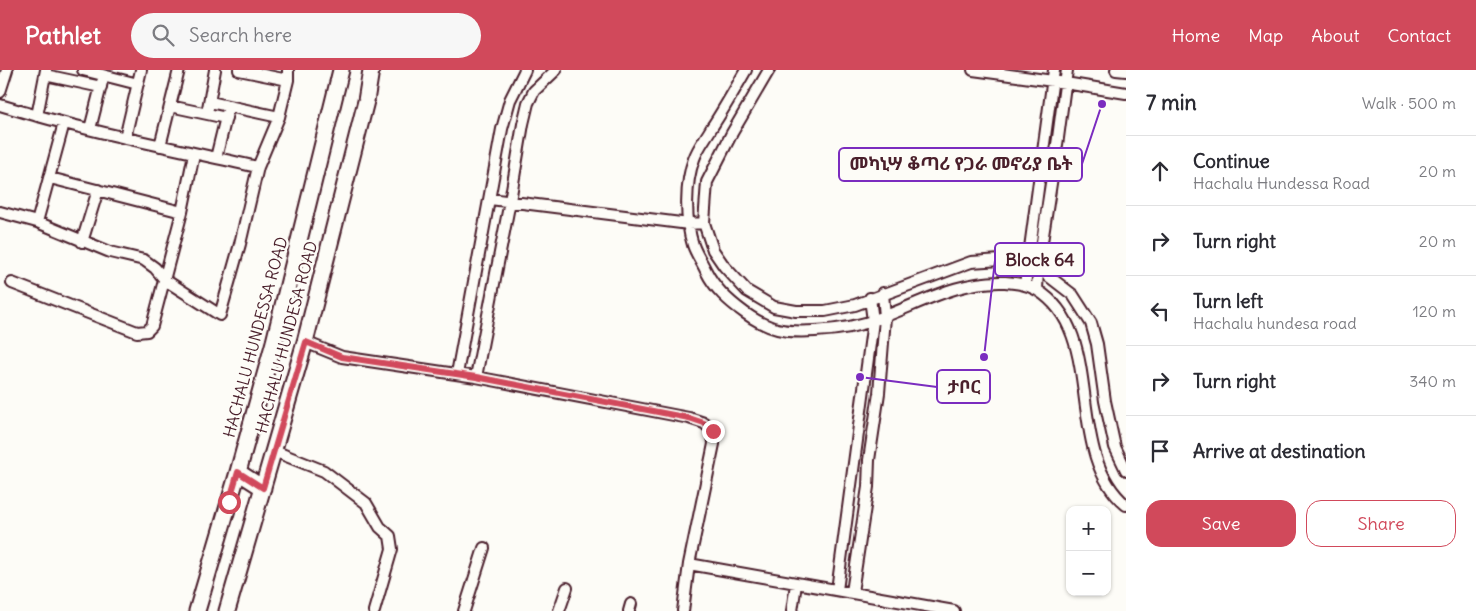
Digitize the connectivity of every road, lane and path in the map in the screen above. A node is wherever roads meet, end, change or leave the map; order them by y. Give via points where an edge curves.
1 (7, 70) edge
2 (83, 70) edge
3 (141, 70) edge
4 (179, 70) edge
5 (215, 70) edge
6 (239, 70) edge
7 (341, 70) edge
8 (371, 70) edge
9 (525, 70) edge
10 (556, 70) edge
11 (746, 70) edge
12 (769, 70) edge
13 (973, 70) edge
14 (1054, 70) edge
15 (1067, 70) edge
16 (1116, 70) edge
17 (1126, 72) edge
18 (45, 73) edge
19 (288, 75) edge
20 (104, 76) junction
21 (1053, 81) junction
22 (80, 82) junction
23 (1066, 83) junction
24 (138, 84) junction
25 (101, 87) junction
26 (0, 92) edge
27 (1126, 93) edge
28 (210, 102) junction
29 (0, 104) edge
30 (170, 106) junction
31 (228, 107) junction
32 (206, 114) junction
33 (37, 116) junction
34 (279, 117) junction
35 (226, 118) junction
36 (64, 123) junction
37 (90, 129) junction
38 (125, 138) junction
39 (160, 146) junction
40 (194, 154) junction
41 (216, 158) junction
42 (258, 167) junction
43 (50, 178) junction
44 (98, 190) junction
45 (490, 199) junction
46 (510, 201) junction
47 (0, 212) edge
48 (182, 212) junction
49 (37, 222) junction
50 (704, 223) junction
51 (689, 224) junction
52 (82, 242) junction
53 (1027, 263) junction
54 (1038, 268) junction
55 (165, 280) junction
56 (12, 283) dead end
57 (1025, 285) junction
58 (1036, 290) junction
59 (883, 293) junction
60 (870, 298) junction
61 (885, 316) junction
62 (873, 321) junction
63 (306, 342) junction
64 (457, 374) junction
65 (476, 377) junction
66 (274, 450) junction
67 (1126, 470) edge
68 (238, 472) junction
69 (263, 488) junction
70 (1126, 505) edge
71 (484, 548) dead end
72 (689, 564) junction
73 (796, 584) junction
74 (567, 588) dead end
75 (837, 590) junction
76 (852, 592) junction
77 (197, 611) edge
78 (226, 611) edge
79 (374, 611) edge
80 (464, 611) edge
81 (559, 611) edge
82 (683, 611) edge
83 (792, 611) edge
84 (954, 611) edge

1 - 26 street
2 - 20 street
2 - 22 street
3 - 24 street
4 - 30 street
5 - 28 street
6 - 19 street
7 - 68 main road, HACHALU HUNDESSA ROAD via 274,342
8 - 63 main road, HACHALU HUNDESA ROAD
9 - 45 street via 510,100 502,129
10 - 46 street via 534,91 528,103
11 - 51 street via 694,159 689,183
12 - 50 street via 707,182
13 - 21 street
14 - 21 street
15 - 23 street
16 - 17 street
18 - 22 street
18 - 33 street
19 - 34 street
20 - 24 street
20 - 25 street
21 - 23 street
21 - 53 street
22 - 25 street
23 - 27 street
23 - 54 street
24 - 38 street
25 - 37 street
28 - 31 street
28 - 32 street
29 - 33 street
30 - 32 street
30 - 39 street
31 - 34 street
31 - 35 street
32 - 35 street
33 - 36 street
34 - 42 street
35 - 41 street
36 - 37 street
36 - 43 street
37 - 38 street
38 - 39 street
39 - 40 street
40 - 41 street
40 - 48 street
41 - 42 street
42 - 55 street via 220,314
43 - 44 street
43 - 49 street
44 - 48 street
44 - 52 street
45 - 46 street
45 - 64 street
46 - 51 street
46 - 65 street
47 - 49 street
48 - 55 street
49 - 52 street
50 - 51 street
50 - 60 street via 712,250 724,266 747,291 774,307 825,311
51 - 62 street via 693,245 712,282 729,302 761,324 798,332 837,330
52 - 55 street via 144,260
53 - 54 street
53 - 57 street
53 - 59 street via 1001,260 971,262
54 - 58 street
54 - 67 street via 1073,295 1091,323 1114,447
55 - 56 street via 152,326 147,331 137,332
57 - 58 street
57 - 61 street via 977,283 942,292
58 - 70 street via 1049,300 1072,333 1091,441 1104,476
59 - 60 street
59 - 61 street
60 - 62 street
61 - 62 street
61 - 76 street via 868,487
62 - 75 street
63 - 64 street via 342,357
63 - 66 main road, HACHALU HUNDESA ROAD
64 - 65 street
65 - 72 street via 704,423 713,431 714,444
66 - 69 main road, HACHALU HUNDESA ROAD
66 - 79 street via 324,471 366,503 380,527 390,536 392,549
68 - 69 main road
68 - 77 main road, HACHALU HUNDESSA ROAD
69 - 78 main road, HACHALU HUNDESA ROAD
71 - 80 street
72 - 73 street
72 - 82 street
73 - 75 street
73 - 83 street
74 - 81 street
75 - 76 street
76 - 84 street

